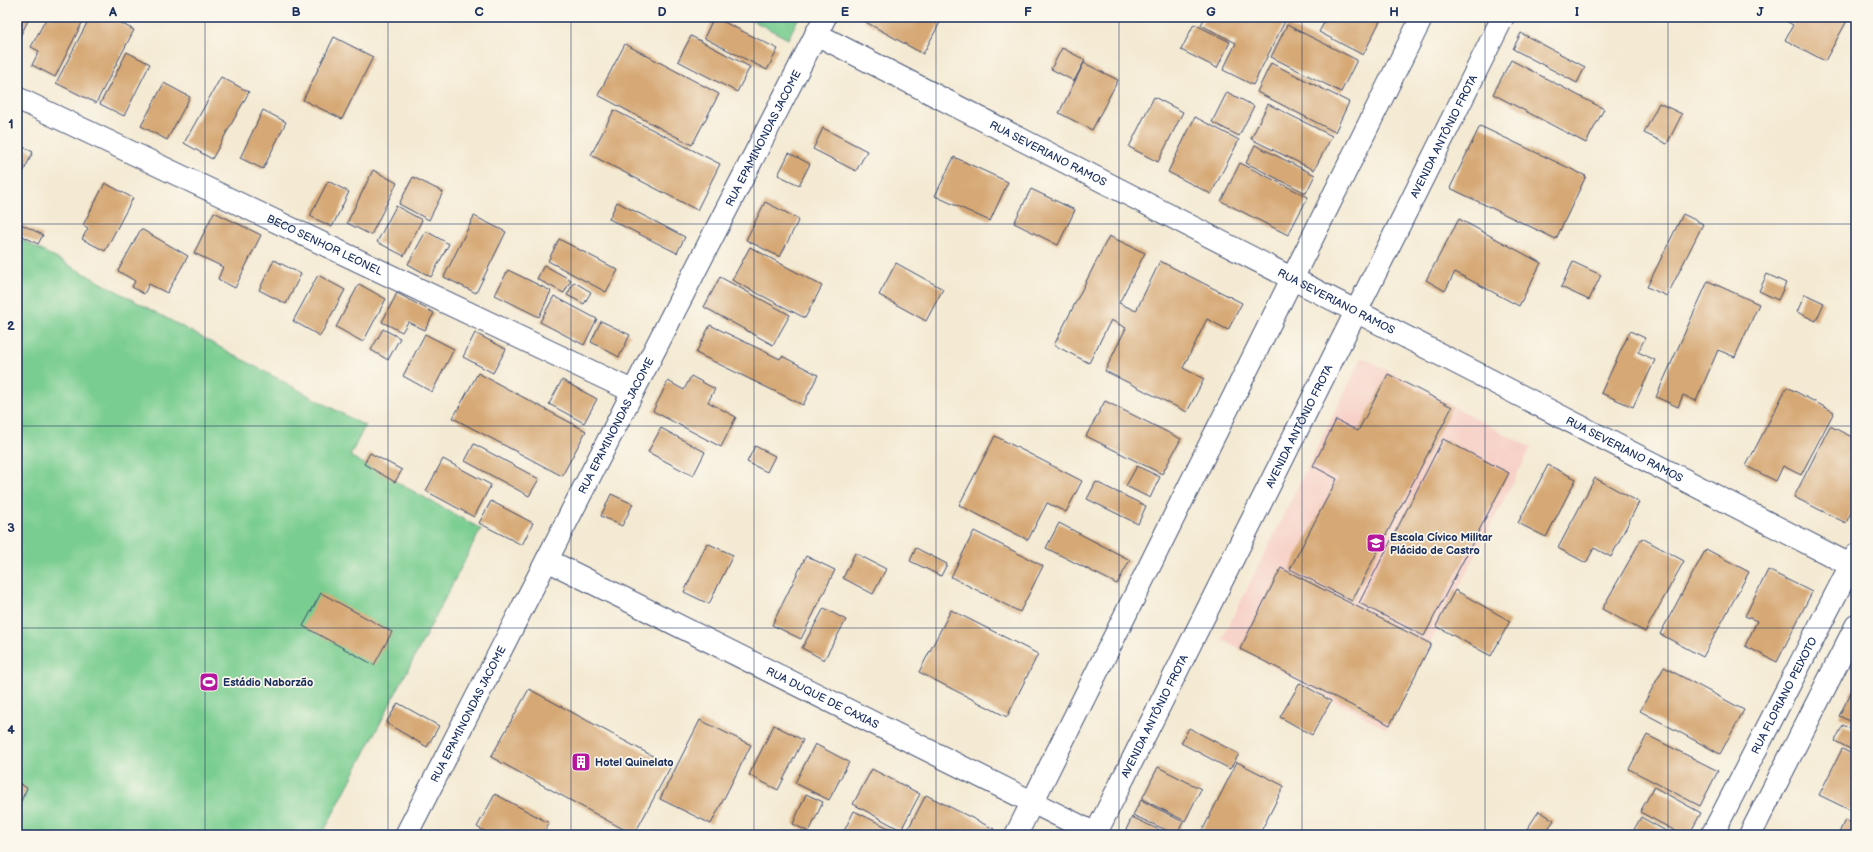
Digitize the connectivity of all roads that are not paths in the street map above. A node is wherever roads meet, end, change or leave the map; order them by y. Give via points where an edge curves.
1 (1422, 17) edge
2 (1503, 17) edge
3 (821, 26) edge
4 (17, 98) edge
5 (1292, 279) junction
6 (1357, 312) junction
7 (632, 391) junction
8 (547, 560) junction
9 (1854, 563) edge
10 (1856, 626) edge
11 (1032, 803) junction
12 (406, 835) edge
13 (1016, 835) edge
14 (1096, 835) edge
15 (1712, 835) edge
16 (1750, 835) edge

1 - 5 street
2 - 6 street, AVENIDA ANTÔNIO FROTA
3 - 5 street, RUA SEVERIANO RAMOS
3 - 7 street, RUA EPAMINONDAS JACOME
4 - 7 street, BECO SENHOR LEONEL
5 - 6 street, RUA SEVERIANO RAMOS
5 - 11 street
6 - 9 street, RUA SEVERIANO RAMOS
6 - 14 street, AVENIDA ANTÔNIO FROTA
7 - 8 street, RUA EPAMINONDAS JACOME
8 - 11 street, RUA DUQUE DE CAXIAS
8 - 12 street, RUA EPAMINONDAS JACOME
9 - 15 street, RUA FLORIANO PEIXOTO
10 - 16 street
11 - 13 street
11 - 14 street, RUA DUQUE DE CAXIAS

